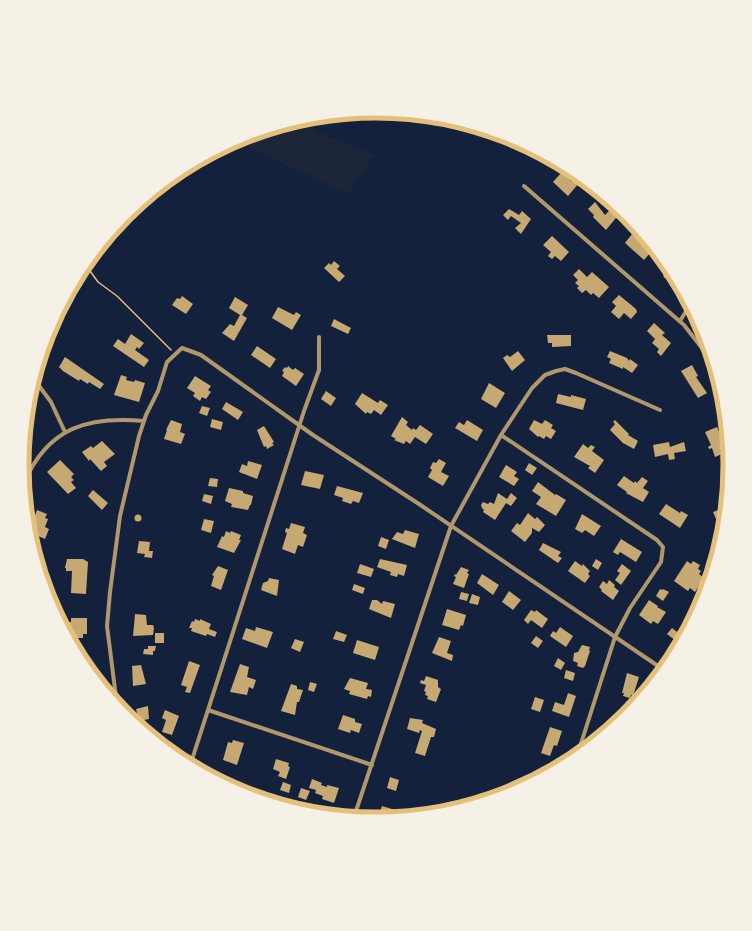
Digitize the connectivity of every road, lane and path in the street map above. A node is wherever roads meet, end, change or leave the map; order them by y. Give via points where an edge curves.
1 (524, 186) dead end
2 (89, 270) edge
3 (686, 311) edge
4 (680, 321) junction
5 (319, 337) dead end
6 (176, 352) junction
7 (705, 354) edge
8 (39, 386) edge
9 (660, 410) dead end
10 (144, 421) junction
11 (300, 425) junction
12 (65, 432) junction
13 (501, 435) junction
14 (29, 473) edge
15 (452, 526) junction
16 (615, 637) junction
17 (659, 666) edge
18 (116, 695) edge
19 (208, 710) junction
20 (580, 746) edge
21 (192, 760) edge
22 (372, 765) junction
23 (356, 812) edge

1 - 4 street
2 - 6 path via 98,282 117,296
3 - 4 street
4 - 7 street via 696,338
5 - 11 street via 319,370
6 - 10 street via 167,362 158,391
6 - 11 street via 182,348 201,355
8 - 12 street via 51,402
9 - 13 street via 576,372 556,371 545,375 532,388
10 - 12 street via 118,418 98,420
10 - 18 street via 120,516 110,592 107,626
11 - 15 street
11 - 19 street
12 - 14 street via 40,454
13 - 15 street
13 - 16 street via 656,540 663,548 661,562 630,608
15 - 16 street
15 - 22 street
16 - 17 street
16 - 20 street
19 - 21 street
19 - 22 street
22 - 23 street

